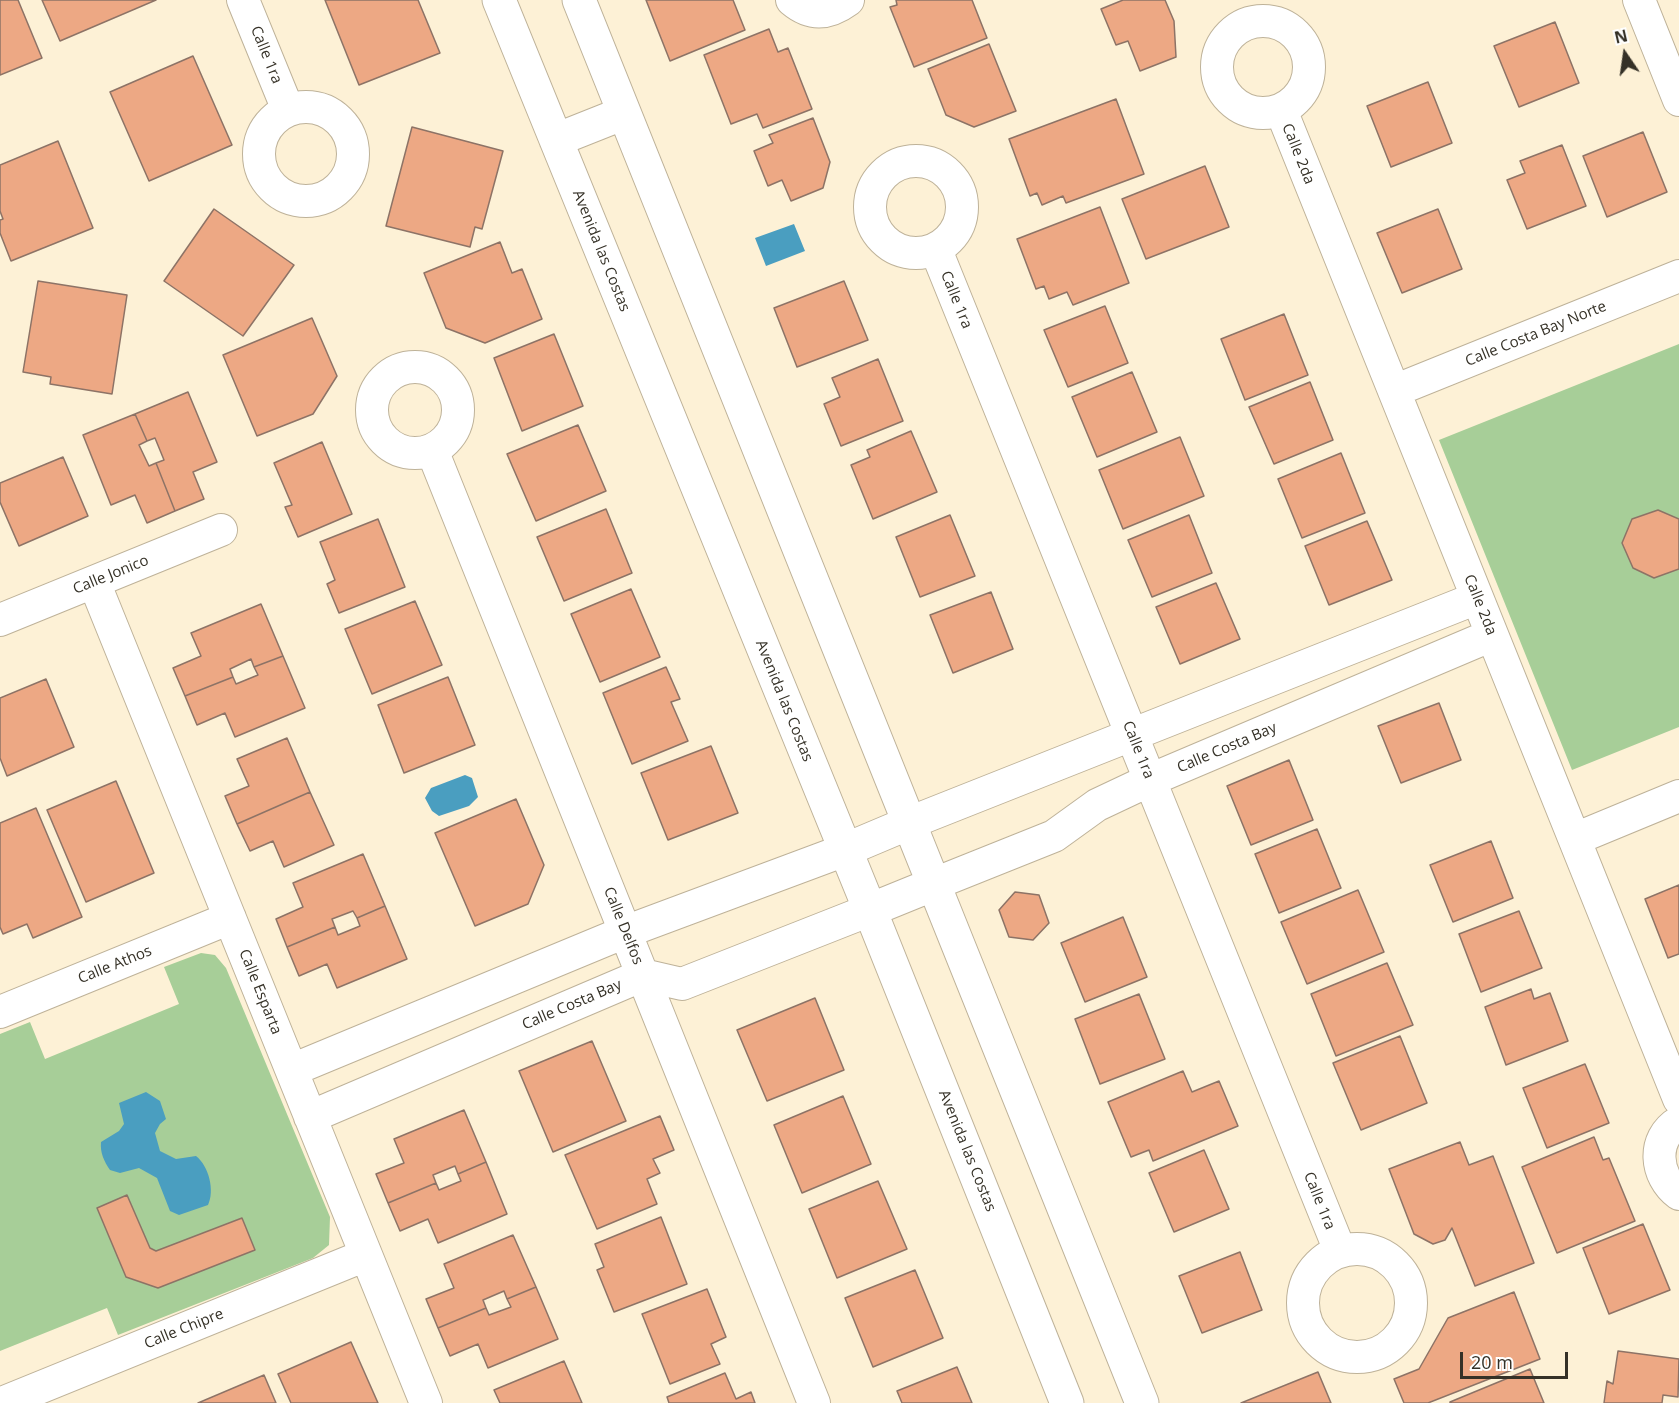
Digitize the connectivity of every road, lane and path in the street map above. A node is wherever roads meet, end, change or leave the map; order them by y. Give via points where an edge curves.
1 (243, 0) edge
2 (499, 0) edge
3 (579, 0) edge
4 (792, 0) edge
5 (848, 0) edge
6 (1639, 0) edge
7 (1679, 100) edge
8 (288, 110) dead end
9 (1281, 110) dead end
10 (624, 113) junction
11 (556, 140) junction
12 (936, 250) dead end
13 (1679, 276) edge
14 (1394, 391) junction
15 (432, 450) dead end
16 (222, 530) dead end
17 (94, 582) junction
18 (1477, 598) junction
19 (0, 620) edge
20 (1492, 635) junction
21 (1132, 735) junction
22 (1150, 780) junction
23 (1679, 796) edge
24 (909, 823) junction
25 (1575, 839) junction
26 (844, 850) junction
27 (934, 884) junction
28 (870, 910) junction
29 (230, 918) junction
30 (625, 932) junction
31 (643, 975) junction
32 (0, 1012) edge
33 (292, 1070) junction
34 (1679, 1099) edge
35 (310, 1117) junction
36 (1679, 1122) edge
37 (1679, 1194) edge
38 (1340, 1251) dead end
39 (366, 1255) junction
40 (2, 1403) edge
41 (426, 1403) edge
42 (814, 1403) edge
43 (1067, 1403) edge
44 (1142, 1403) edge

1 - 8 street, Calle 1ra
2 - 11 street, Avenida las Costas
3 - 10 street
4 - 5 street via 802,8 826,12
6 - 7 street
9 - 14 street, Calle 2da
10 - 11 street
10 - 24 street
11 - 26 street, Avenida las Costas
12 - 21 street, Calle 1ra
13 - 14 street, Calle Costa Bay Norte
14 - 18 street, Calle 2da
15 - 30 street, Calle Delfos
16 - 17 street, Calle Jonico
17 - 19 street, Calle Jonico
17 - 29 street, Calle Esparta
18 - 20 street, Calle 2da
18 - 21 street
20 - 22 street, Calle Costa Bay
20 - 25 street, Calle 2da
21 - 22 street, Calle 1ra
21 - 24 street
22 - 27 street, Calle Costa Bay via 1097,806 1054,836
22 - 38 street, Calle 1ra
23 - 25 street
24 - 26 street
24 - 27 street
25 - 34 street, Calle 2da
26 - 28 street, Avenida las Costas
26 - 30 street
27 - 28 street
27 - 44 street
28 - 31 street via 682,984
28 - 43 street, Avenida las Costas
29 - 32 street, Calle Athos
29 - 33 street, Calle Esparta
30 - 31 street, Calle Delfos
30 - 33 street
31 - 35 street, Calle Costa Bay
31 - 42 street, Calle Delfos
33 - 35 street, Calle Esparta
35 - 39 street, Calle Esparta
36 - 37 street via 1665,1135 1659,1162 1670,1188
39 - 40 street, Calle Chipre
39 - 41 street, Calle Esparta

